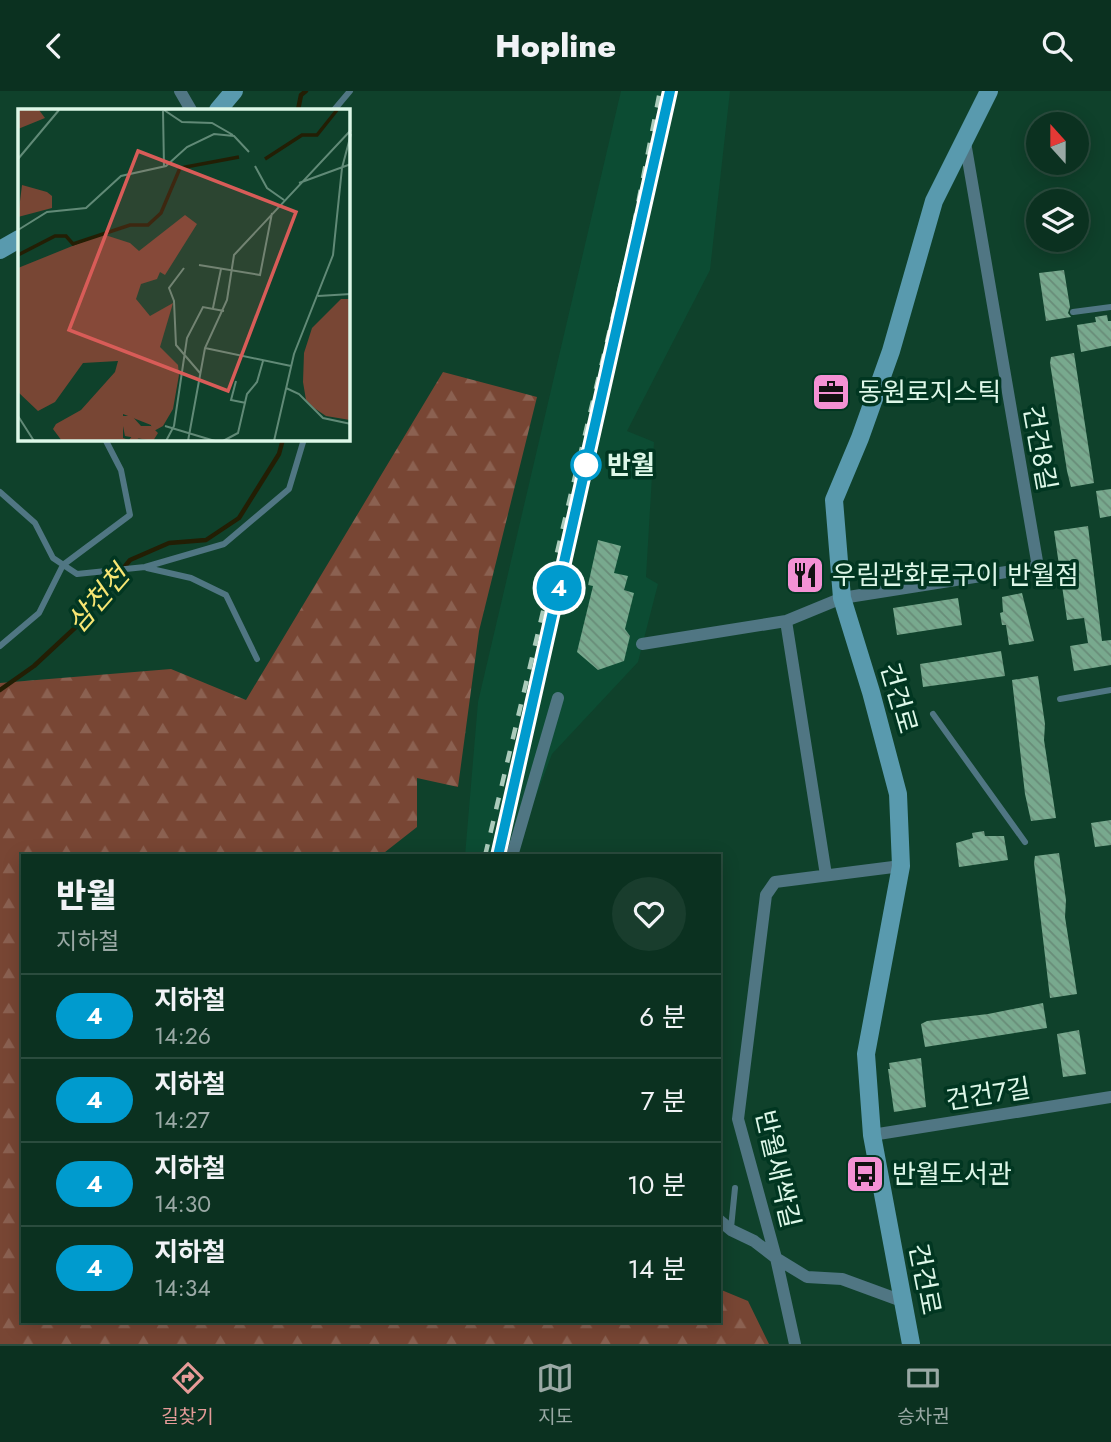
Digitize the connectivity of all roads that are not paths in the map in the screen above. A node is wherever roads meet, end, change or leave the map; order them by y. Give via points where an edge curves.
1 (180, 91) edge
2 (234, 91) edge
3 (350, 91) edge
4 (989, 91) edge
5 (190, 109) edge
6 (219, 109) edge
7 (335, 109) edge
8 (965, 142) junction
9 (18, 240) edge
10 (0, 250) edge
11 (1111, 307) edge
12 (1073, 312) dead end
13 (106, 441) edge
14 (303, 441) edge
15 (0, 492) edge
16 (63, 565) junction
17 (145, 567) junction
18 (842, 598) junction
19 (786, 621) junction
20 (642, 644) dead end
21 (0, 646) edge
22 (257, 659) dead end
23 (1111, 690) edge
24 (558, 698) dead end
25 (1060, 699) dead end
26 (933, 714) dead end
27 (1025, 842) dead end
28 (513, 854) edge
29 (901, 866) junction
30 (826, 875) junction
31 (1111, 1097) edge
32 (872, 1135) junction
33 (735, 1188) dead end
34 (721, 1222) edge
35 (731, 1230) junction
36 (776, 1258) junction
37 (902, 1301) junction
38 (795, 1344) edge
39 (911, 1344) edge

1 - 5 street
2 - 6 street
3 - 7 lane
4 - 8 street, 건건로
8 - 18 street, 건건로 via 934,201 891,351 834,500
8 - 18 street, 건건8길 via 1038,567
9 - 10 street
11 - 12 lane
13 - 16 lane via 121,470 130,515
14 - 17 lane via 289,489 225,544
15 - 16 lane via 35,523 53,558
16 - 17 lane via 76,573
16 - 21 lane via 39,613
17 - 22 lane via 191,578 226,595
18 - 19 street
18 - 29 street, 건건로 via 898,794
19 - 20 street
19 - 30 street
23 - 25 lane
24 - 28 street
26 - 27 lane
29 - 30 street, 반월새싹길
29 - 32 street, 건건로 via 866,1054
30 - 36 street, 반월새싹길 via 775,882 766,895 738,1119
31 - 32 street, 건건7길
32 - 37 street, 건건로
33 - 35 lane
34 - 35 street
35 - 36 street
36 - 37 street via 807,1277 842,1279
36 - 38 street, 반월새싹길
37 - 39 street, 건건로

